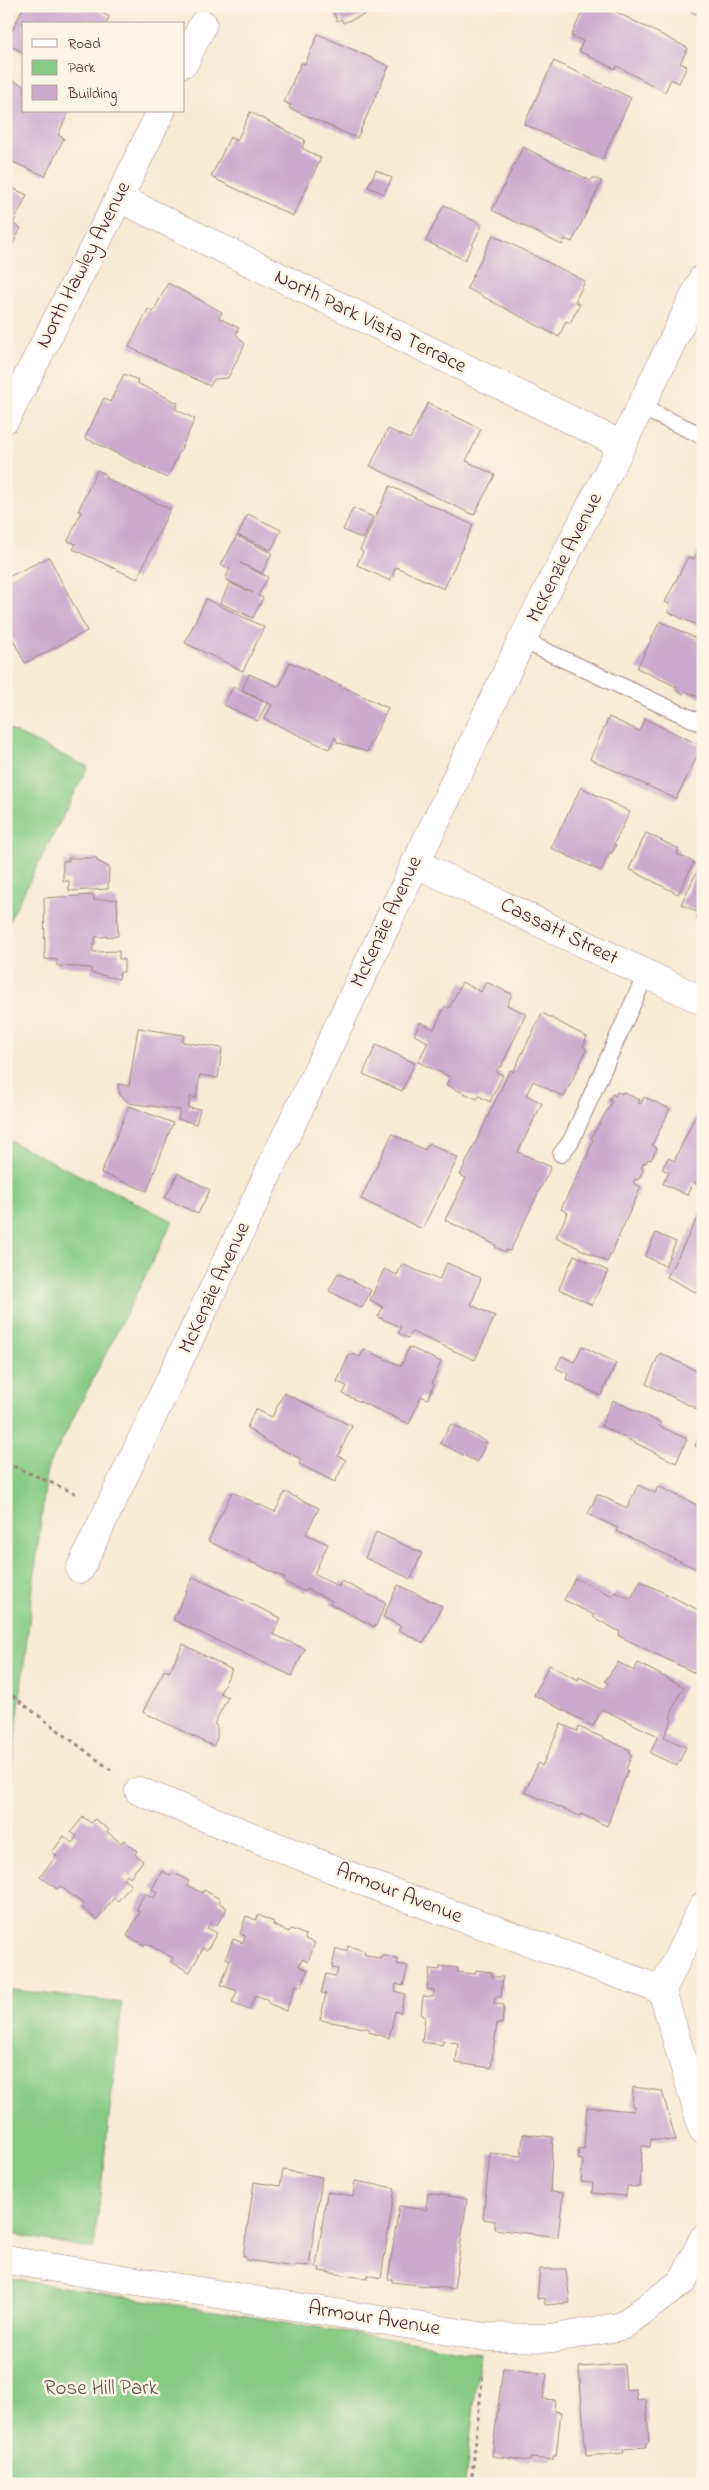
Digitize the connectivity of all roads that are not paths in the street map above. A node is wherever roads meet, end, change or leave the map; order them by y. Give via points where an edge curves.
1 (203, 24) dead end
2 (185, 61) edge
3 (161, 112) edge
4 (119, 198) junction
5 (703, 278) edge
6 (640, 407) junction
7 (6, 419) edge
8 (703, 436) edge
9 (622, 445) junction
10 (522, 640) junction
11 (703, 724) edge
12 (415, 863) junction
13 (646, 974) junction
14 (703, 1001) edge
15 (561, 1154) dead end
16 (80, 1570) dead end
17 (139, 1791) road end
18 (703, 1906) edge
19 (662, 1990) junction
20 (703, 2130) edge
21 (703, 2239) edge
22 (6, 2260) edge

1 - 2 street
3 - 4 street, North Hawley Avenue
4 - 7 street, North Hawley Avenue
4 - 9 street, North Park Vista Terrace
5 - 6 street, McKenzie Avenue
6 - 8 lane
6 - 9 street, McKenzie Avenue
9 - 10 street, McKenzie Avenue
10 - 11 lane
10 - 12 street, McKenzie Avenue
12 - 13 street, Cassatt Street
12 - 16 street, McKenzie Avenue
13 - 14 street, Cassatt Street
13 - 15 lane via 572,1141
17 - 19 street, Armour Avenue via 380,1888
18 - 19 street
19 - 20 street
21 - 22 street, Armour Avenue via 683,2281 622,2326 556,2338 486,2337

